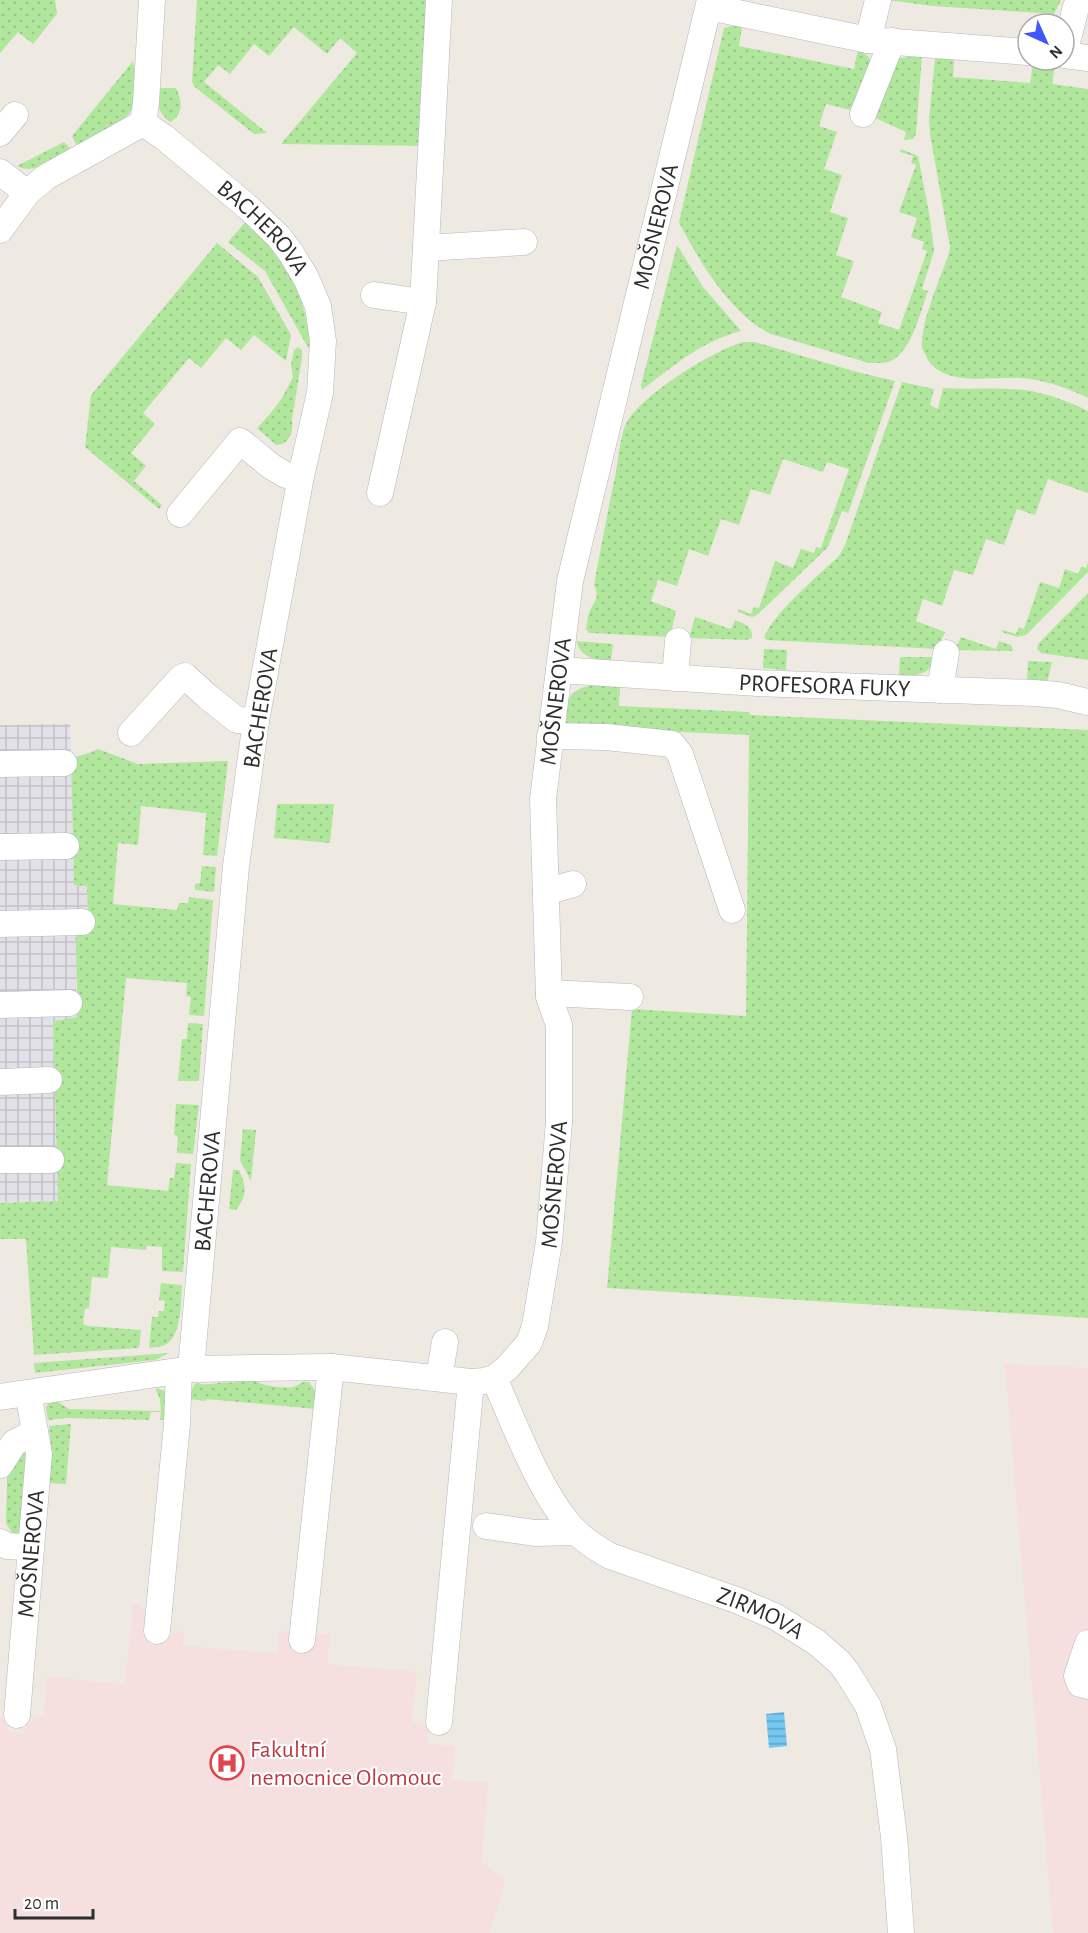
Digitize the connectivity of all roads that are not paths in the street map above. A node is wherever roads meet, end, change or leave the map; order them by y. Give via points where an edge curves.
1 (152, 0) edge
2 (439, 0) edge
3 (878, 0) edge
4 (710, 3) edge
5 (880, 40) junction
6 (1016, 51) edge
7 (863, 114) dead end
8 (143, 123) junction
9 (0, 172) edge
10 (27, 193) junction
11 (0, 230) edge
12 (524, 242) dead end
13 (426, 248) junction
14 (374, 295) dead end
15 (423, 302) junction
16 (301, 476) junction
17 (380, 493) dead end
18 (180, 514) dead end
19 (678, 640) dead end
20 (946, 653) dead end
21 (559, 670) junction
22 (675, 678) junction
23 (940, 690) junction
24 (1088, 702) edge
25 (256, 721) junction
26 (131, 733) dead end
27 (550, 736) junction
28 (64, 763) dead end
29 (0, 764) edge
30 (66, 846) dead end
31 (0, 848) edge
32 (573, 884) dead end
33 (546, 892) junction
34 (732, 910) dead end
35 (82, 922) dead end
36 (0, 924) edge
37 (549, 993) junction
38 (630, 997) dead end
39 (69, 1003) dead end
40 (0, 1005) edge
41 (49, 1080) dead end
42 (0, 1082) edge
43 (0, 1160) edge
44 (51, 1160) dead end
45 (445, 1342) dead end
46 (331, 1367) junction
47 (185, 1370) junction
48 (439, 1378) junction
49 (483, 1380) junction
50 (28, 1393) junction
51 (0, 1397) edge
52 (35, 1432) junction
53 (0, 1465) edge
54 (486, 1526) dead end
55 (575, 1532) junction
56 (157, 1631) dead end
57 (302, 1640) dead end
58 (1088, 1643) edge
59 (1088, 1686) edge
60 (17, 1715) dead end
61 (439, 1722) dead end
62 (901, 1933) edge

1 - 8 street
2 - 13 street
3 - 5 street
4 - 5 street
4 - 21 street, MOŠNEROVA via 570,582
5 - 6 street
5 - 7 street
8 - 10 street via 46,177
8 - 16 street, BACHEROVA via 259,216 279,237 306,278 318,306 323,341 320,393
9 - 10 street
10 - 11 street
12 - 13 street
13 - 15 street
14 - 15 street
15 - 17 street
16 - 18 street via 286,475 272,467 240,441
16 - 25 street, BACHEROVA
19 - 22 street
20 - 23 street
21 - 22 street, PROFESORA FUKY
21 - 27 street, MOŠNEROVA
22 - 23 street, PROFESORA FUKY
23 - 24 street, PROFESORA FUKY via 1034,693
25 - 26 street via 237,720 185,676
25 - 47 street, BACHEROVA via 236,866
27 - 33 street, MOŠNEROVA via 543,799
27 - 34 street via 672,744 680,754
28 - 29 street
30 - 31 street
32 - 33 street
33 - 37 street, MOŠNEROVA
35 - 36 street
37 - 38 street
37 - 49 street, MOŠNEROVA via 559,1025 560,1122 549,1242 535,1326 529,1342 507,1368
39 - 40 street
41 - 42 street
43 - 44 street
45 - 48 street
46 - 47 street
46 - 48 street
46 - 57 street
47 - 50 street
47 - 56 street
48 - 49 street
49 - 55 street, ZIRMOVA
49 - 61 street
50 - 51 street
50 - 52 street, MOŠNEROVA
52 - 53 street via 14,1443
52 - 60 street, MOŠNEROVA via 39,1454
54 - 55 street via 535,1533
55 - 62 street, ZIRMOVA via 610,1556 739,1600 776,1617 839,1662 868,1706 883,1749
58 - 59 street via 1077,1676 1080,1684

